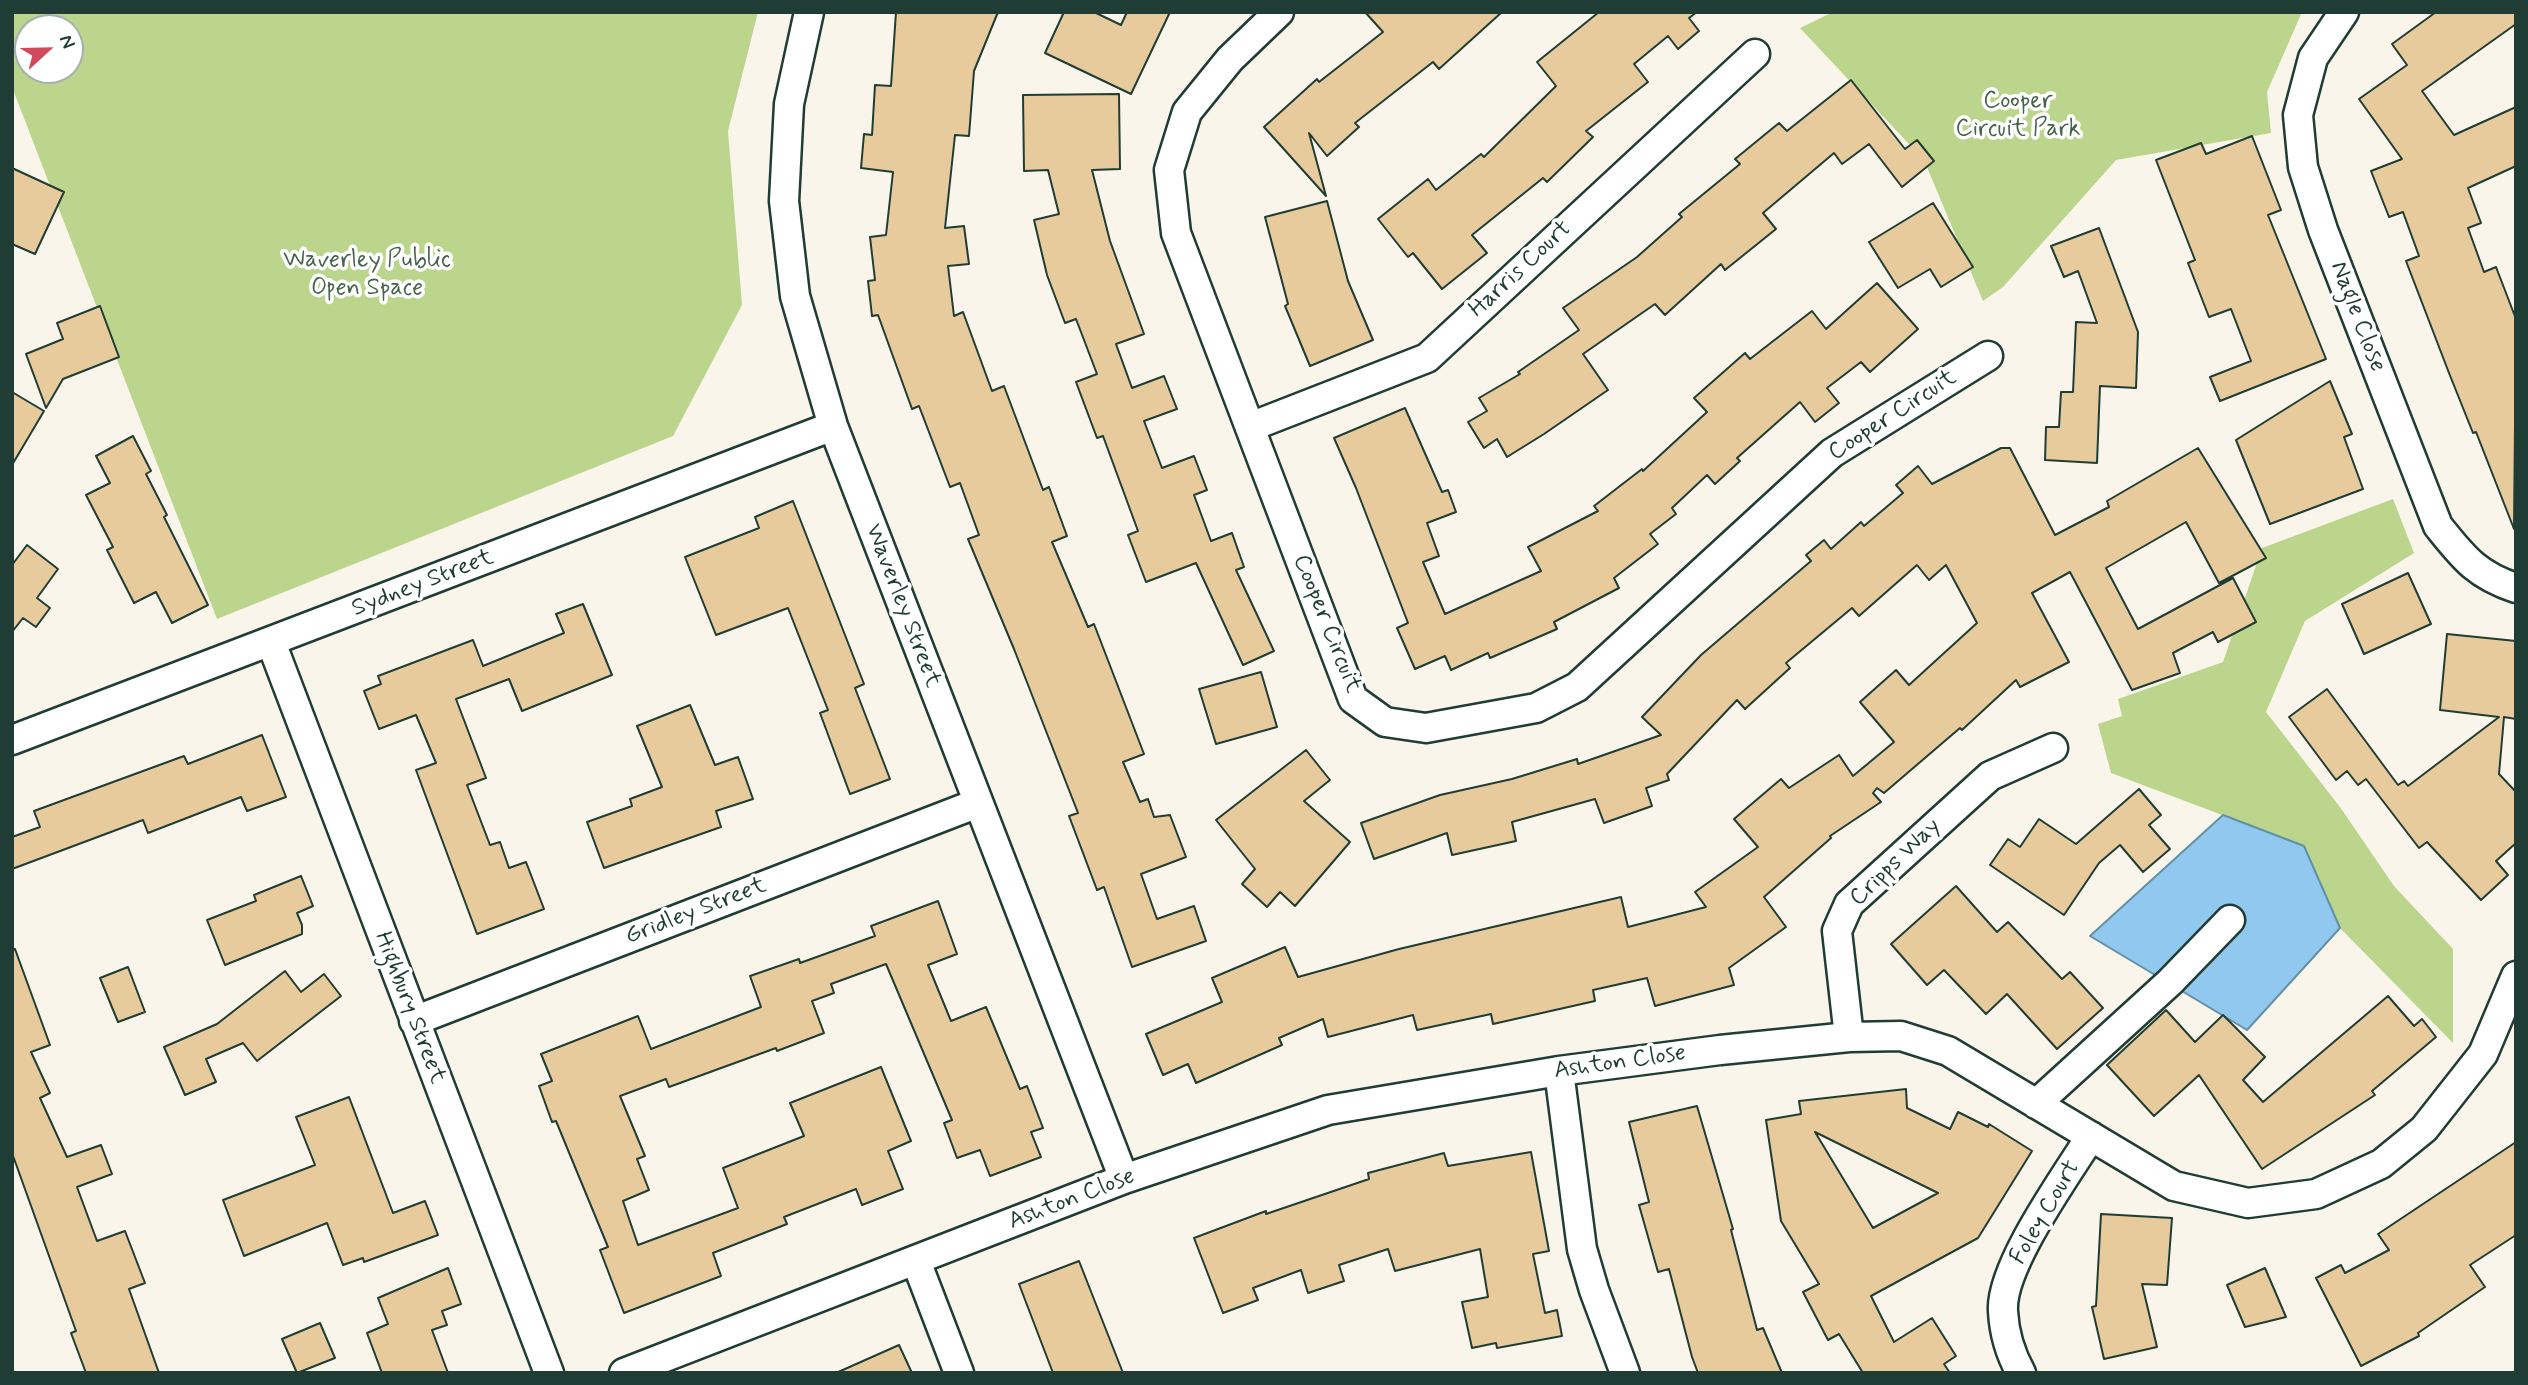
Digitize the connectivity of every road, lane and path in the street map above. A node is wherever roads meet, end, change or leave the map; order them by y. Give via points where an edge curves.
1 (809, 12) edge
2 (1279, 12) edge
3 (2344, 12) edge
4 (1755, 54) dead end
5 (1988, 356) dead end
6 (833, 426) junction
7 (1250, 427) junction
8 (2516, 588) edge
9 (271, 642) junction
10 (12, 740) edge
11 (2053, 748) dead end
12 (978, 803) junction
13 (2230, 919) dead end
14 (2516, 976) edge
15 (414, 1021) junction
16 (1849, 1037) junction
17 (1559, 1070) junction
18 (2036, 1104) junction
19 (2091, 1136) junction
20 (1124, 1179) junction
21 (916, 1261) junction
22 (549, 1373) edge
23 (624, 1373) edge
24 (959, 1373) edge
25 (1625, 1373) edge
26 (2021, 1373) edge

1 - 6 street, Waverley Street via 789,104 784,201 795,296
2 - 7 street, Cooper Circuit via 1230,59 1187,112 1169,170 1177,233
3 - 8 street, Nagle Close via 2313,58 2298,115 2303,167 2438,526 2468,563
4 - 7 street, Harris Court via 1427,358
5 - 7 street, Cooper Circuit via 1832,453 1577,687 1536,708 1426,727 1385,722 1353,699
6 - 9 street, Sydney Street
6 - 12 street, Waverley Street
9 - 10 street, Sydney Street
9 - 15 street, Highbury Street
11 - 16 street, Cripps Way via 1990,776 1849,904 1837,931
12 - 15 street, Gridley Street
12 - 20 street, Waverley Street
13 - 18 street via 2170,982
14 - 19 street, Ashton Close via 2483,1054 2424,1129 2381,1164 2316,1194 2248,1203 2174,1186
15 - 22 street, Highbury Street
16 - 17 street, Ashton Close
16 - 18 street, Ashton Close via 1901,1036 1948,1051
17 - 20 street, Ashton Close via 1328,1110
17 - 25 street via 1582,1249
18 - 19 street, Ashton Close
19 - 26 street, Foley Court via 2013,1262 2002,1310 2012,1357
20 - 21 street, Ashton Close
21 - 23 street, Ashton Close
21 - 24 street

